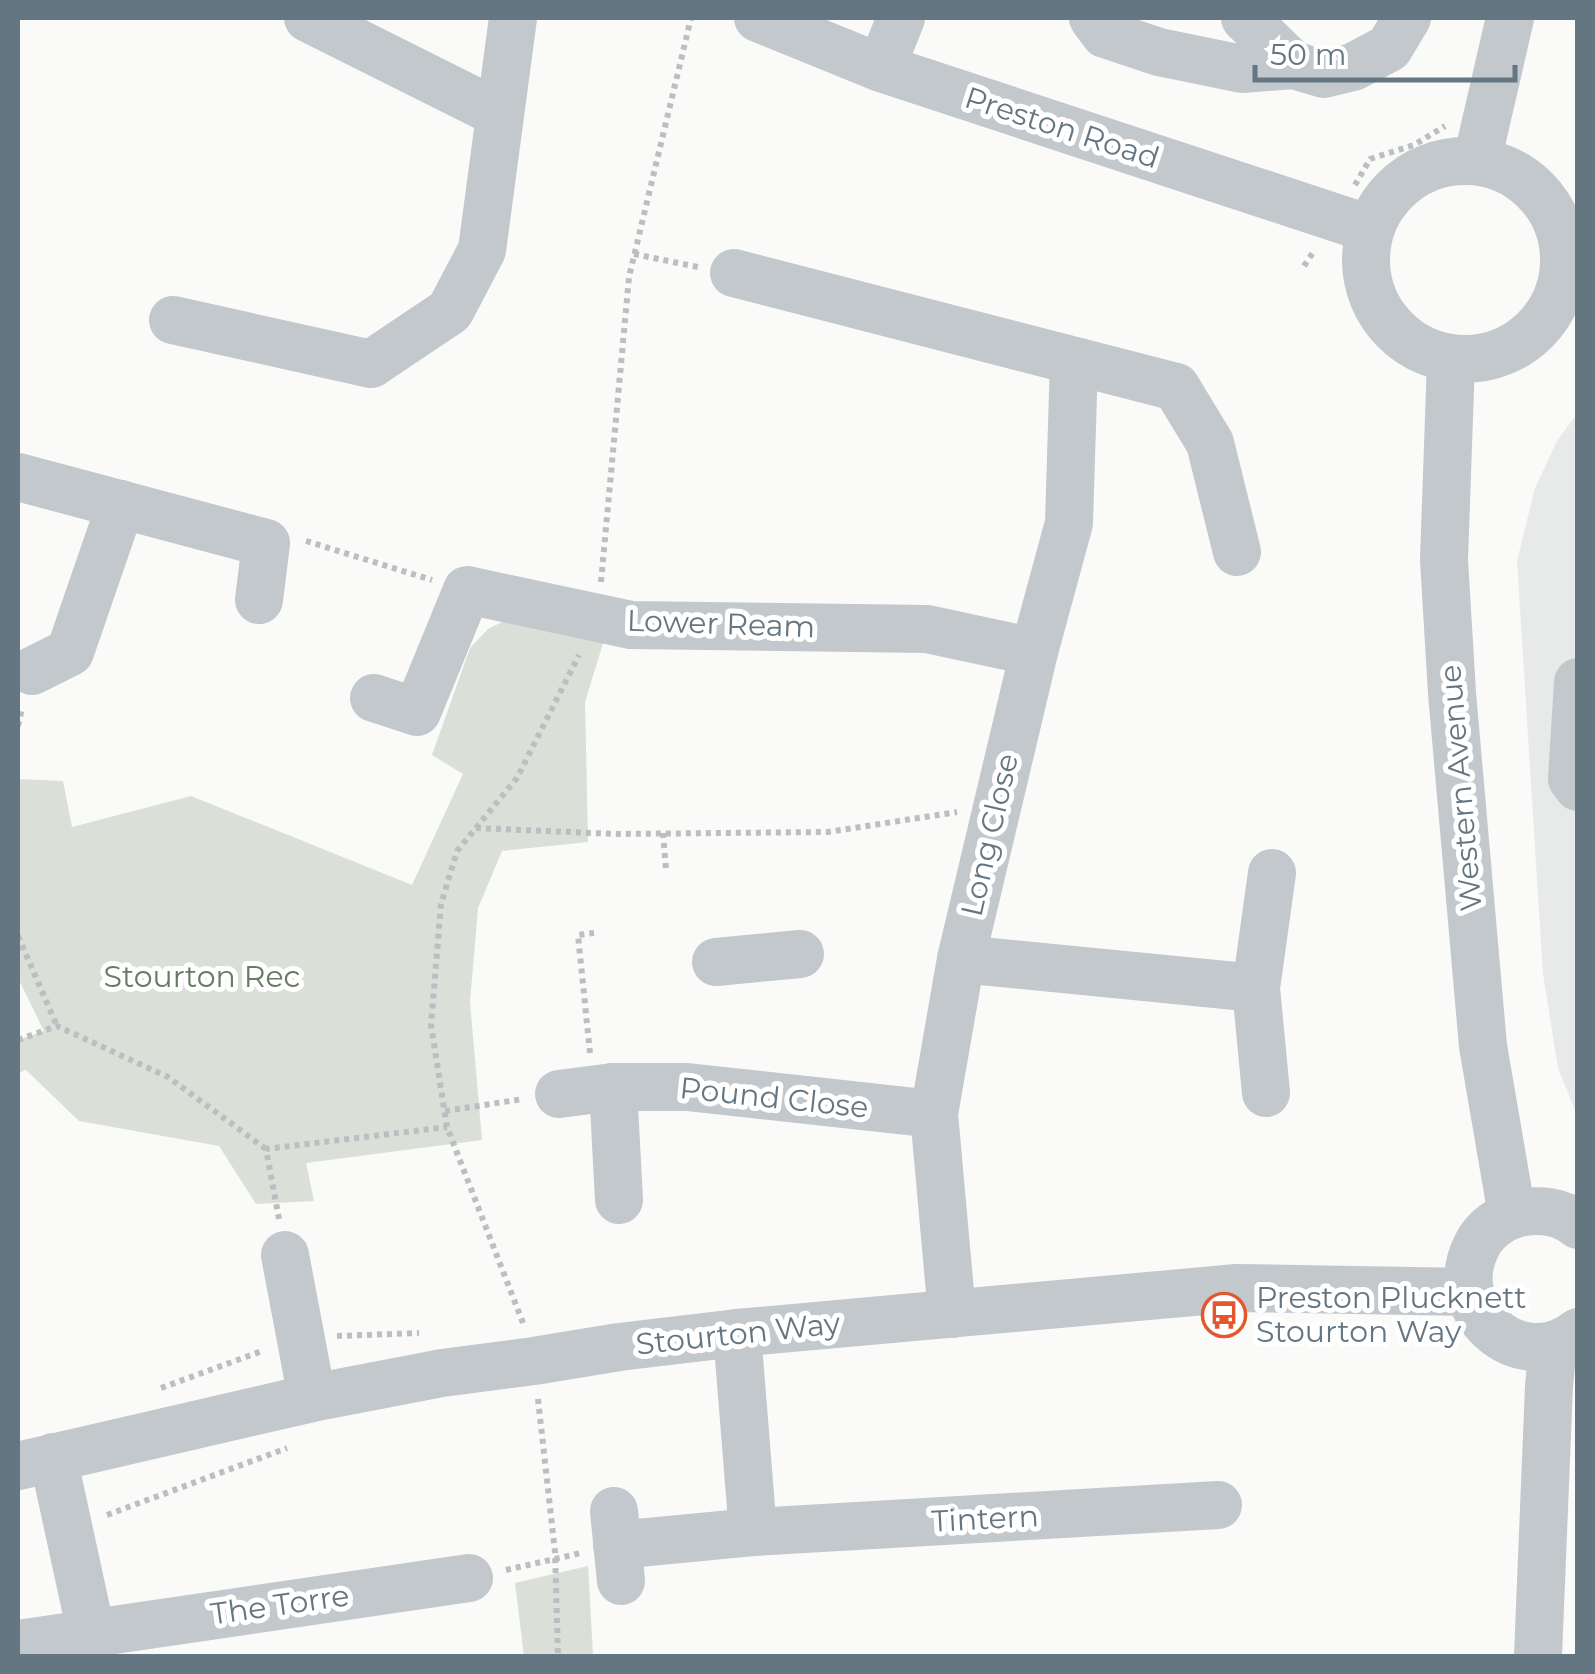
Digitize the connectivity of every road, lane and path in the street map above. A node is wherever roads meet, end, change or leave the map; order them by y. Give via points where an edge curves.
1 (308, 18) edge
2 (513, 18) edge
3 (691, 18) edge
4 (758, 18) edge
5 (901, 18) edge
6 (1093, 18) edge
7 (1245, 18) edge
8 (1407, 18) edge
9 (1510, 18) edge
10 (1292, 64) junction
11 (881, 68) junction
12 (500, 114) junction
13 (1465, 142) junction
14 (1352, 223) junction
15 (634, 254) junction
16 (1304, 266) dead end
17 (734, 274) joint
18 (1568, 295) edge
19 (205, 313) dead end
20 (1074, 360) junction
21 (1451, 360) junction
22 (18, 478) edge
23 (120, 504) junction
24 (272, 538) junction
25 (1237, 552) dead end
26 (467, 590) junction
27 (259, 600) dead end
28 (598, 618) junction
29 (1034, 652) junction
30 (32, 671) dead end
31 (1578, 682) edge
32 (374, 698) dead end
33 (1578, 787) edge
34 (997, 806) junction
35 (475, 828) junction
36 (663, 833) junction
37 (666, 869) dead end
38 (1272, 873) dead end
39 (594, 933) dead end
40 (18, 936) edge
41 (800, 954) dead end
42 (961, 959) junction
43 (716, 962) dead end
44 (1256, 988) junction
45 (57, 1026) junction
46 (18, 1040) edge
47 (589, 1090) junction
48 (1266, 1093) dead end
49 (445, 1111) junction
50 (934, 1114) junction
51 (447, 1127) junction
52 (266, 1149) junction
53 (619, 1200) dead end
54 (1512, 1215) junction
55 (1578, 1225) edge
56 (286, 1254) joint
57 (1469, 1292) junction
58 (952, 1314) junction
59 (737, 1333) junction
60 (1565, 1338) edge
61 (534, 1361) junction
62 (312, 1398) junction
63 (35, 1462) edge
64 (1218, 1505) dead end
65 (68, 1525) junction
66 (752, 1532) junction
67 (617, 1545) joint
68 (555, 1559) junction
69 (469, 1584) joint
70 (91, 1632) junction
71 (18, 1644) edge
72 (558, 1656) edge
73 (1538, 1656) edge

1 - 12 street
2 - 12 street
3 - 15 path
4 - 11 street, Preston Road
5 - 11 street
6 - 10 street via 1105,34 1159,52 1242,69
7 - 10 street
8 - 10 street via 1390,48 1353,66 1324,74
9 - 13 street
11 - 14 street, Preston Road
12 - 19 street via 482,250 450,310 371,364
13 - 14 street via 1450,162 1400,184
13 - 14 path via 1414,146 1370,159
13 - 18 street via 1537,192 1553,214
14 - 16 path
14 - 21 street via 1380,313 1398,336
15 - 17 path
15 - 28 path
17 - 20 street
18 - 21 street via 1518,345 1485,358
20 - 25 street via 1176,387 1210,444
20 - 29 street, Long Close via 1070,523
21 - 54 street, Western Avenue via 1444,560 1452,692 1483,1046
22 - 23 street
23 - 24 street
23 - 30 street via 70,652
24 - 26 path
24 - 27 street
26 - 28 street, Lower Ream
26 - 32 street via 417,712
28 - 29 street, Lower Ream via 631,625 927,629
28 - 35 path via 517,778
29 - 34 street, Long Close
31 - 33 street via 1572,779
34 - 36 path via 828,832
34 - 42 street, Long Close
35 - 36 path
35 - 49 path via 457,852 441,904 432,1025
36 - 37 path
38 - 44 street
39 - 47 path via 578,935
40 - 45 path
41 - 43 street
42 - 44 street
42 - 50 street, Long Close
44 - 48 street
45 - 46 path
45 - 52 path via 168,1077
47 - 49 path
47 - 50 street, Pound Close via 688,1087
47 - 53 street
49 - 51 path
50 - 58 street, Long Close
51 - 52 path
51 - 61 path
52 - 56 path
54 - 55 street via 1552,1212
54 - 57 street via 1495,1224 1472,1254
56 - 62 street
57 - 58 street, Stourton Way via 1237,1288
57 - 60 street via 1477,1312 1509,1341 1531,1346
58 - 59 street, Stourton Way
59 - 61 street, Stourton Way
59 - 66 street
60 - 73 street via 1549,1386
61 - 62 street, Stourton Way
61 - 68 path
62 - 63 street, Stourton Way
62 - 65 path via 318,1437
63 - 65 street
64 - 66 street, Tintern
65 - 70 street
66 - 67 street, Tintern
67 - 68 path
68 - 69 path
68 - 72 path
69 - 70 street, The Torre
70 - 71 street, The Torre

